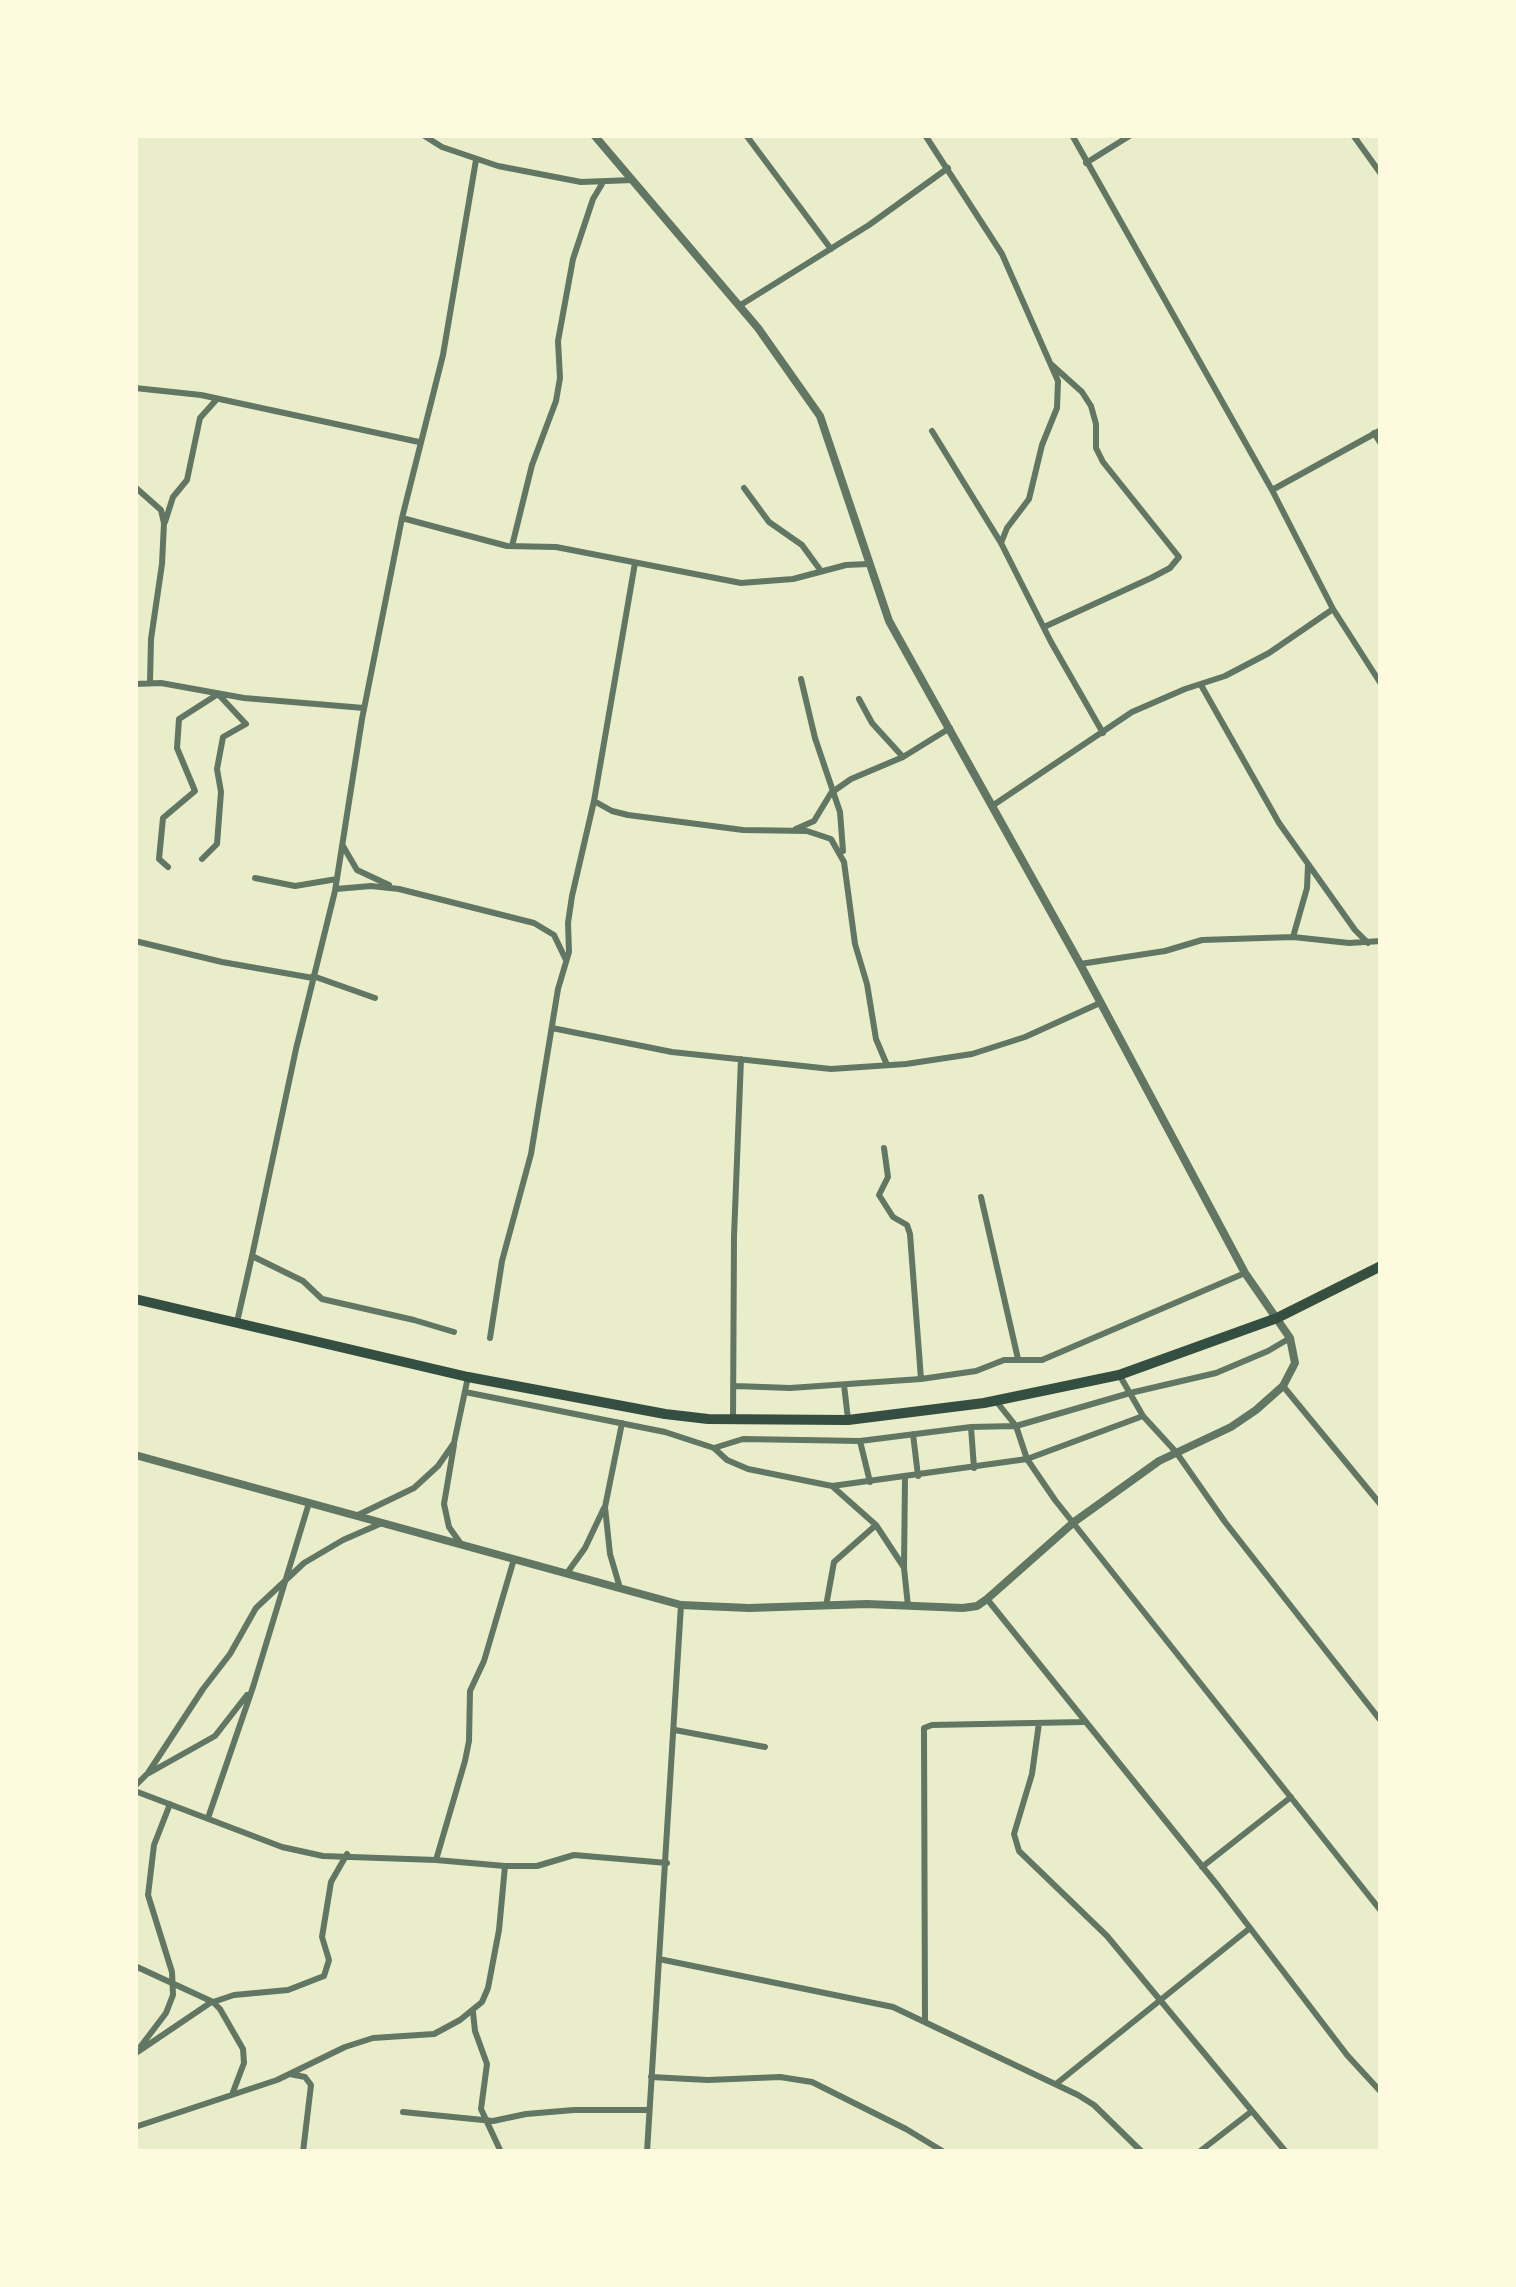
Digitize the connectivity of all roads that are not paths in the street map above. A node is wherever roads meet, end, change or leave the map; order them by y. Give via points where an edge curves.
1 (423, 135) edge
2 (594, 135) edge
3 (746, 135) edge
4 (925, 135) edge
5 (1072, 135) edge
6 (1131, 135) edge
7 (1353, 135) edge
8 (476, 160) junction
9 (1086, 163) junction
10 (948, 168) junction
11 (1381, 174) edge
12 (634, 180) junction
13 (602, 184) junction
14 (831, 249) junction
15 (739, 306) junction
16 (1051, 364) junction
17 (135, 388) edge
18 (218, 398) junction
19 (1378, 431) edge
20 (932, 432) dead end
21 (419, 442) junction
22 (1381, 444) edge
23 (135, 487) edge
24 (744, 488) dead end
25 (1272, 490) junction
26 (402, 518) junction
27 (164, 523) junction
28 (1001, 543) junction
29 (512, 546) junction
30 (635, 563) junction
31 (868, 564) junction
32 (821, 571) junction
33 (1333, 609) junction
34 (1044, 628) junction
35 (801, 678) dead end
36 (150, 682) junction
37 (135, 684) edge
38 (1381, 684) edge
39 (1202, 685) junction
40 (218, 694) junction
41 (859, 699) dead end
42 (364, 708) junction
43 (950, 728) junction
44 (1103, 734) junction
45 (903, 757) junction
46 (832, 792) junction
47 (594, 800) junction
48 (992, 806) junction
49 (790, 831) junction
50 (342, 843) junction
51 (202, 858) dead end
52 (1307, 858) junction
53 (844, 862) junction
54 (168, 867) dead end
55 (255, 878) dead end
56 (337, 884) junction
57 (399, 889) junction
58 (1293, 937) junction
59 (135, 941) edge
60 (1381, 941) edge
61 (1368, 943) junction
62 (566, 962) junction
63 (1080, 964) junction
64 (313, 977) junction
65 (375, 998) dead end
66 (1100, 1002) junction
67 (552, 1028) junction
68 (741, 1059) junction
69 (886, 1065) junction
70 (884, 1148) dead end
71 (982, 1197) dead end
72 (252, 1256) junction
73 (1381, 1266) edge
74 (1245, 1273) junction
75 (135, 1299) edge
76 (1277, 1318) junction
77 (236, 1322) junction
78 (454, 1332) dead end
79 (490, 1338) dead end
80 (1290, 1338) junction
81 (1018, 1360) junction
82 (1119, 1375) junction
83 (468, 1377) junction
84 (921, 1379) junction
85 (844, 1385) junction
86 (735, 1386) junction
87 (1283, 1386) junction
88 (465, 1392) junction
89 (1130, 1393) junction
90 (996, 1401) junction
91 (1143, 1416) junction
92 (733, 1420) junction
93 (848, 1420) junction
94 (622, 1423) junction
95 (1016, 1426) junction
96 (972, 1427) junction
97 (913, 1434) junction
98 (860, 1441) junction
99 (454, 1443) junction
100 (714, 1448) junction
101 (1176, 1452) junction
102 (139, 1456) edge
103 (1027, 1459) junction
104 (135, 1465) edge
105 (974, 1468) junction
106 (918, 1476) junction
107 (906, 1477) junction
108 (870, 1482) junction
109 (832, 1486) junction
110 (309, 1502) junction
111 (1381, 1505) edge
112 (605, 1507) junction
113 (358, 1515) junction
114 (383, 1522) junction
115 (1074, 1522) junction
116 (876, 1525) junction
117 (461, 1544) junction
118 (514, 1558) junction
119 (904, 1568) junction
120 (567, 1572) junction
121 (282, 1581) junction
122 (620, 1588) junction
123 (987, 1598) junction
124 (681, 1605) junction
125 (826, 1606) junction
126 (908, 1606) junction
127 (253, 1687) junction
128 (1380, 1716) edge
129 (1084, 1722) junction
130 (1040, 1723) junction
131 (675, 1730) junction
132 (765, 1746) dead end
133 (148, 1773) junction
134 (135, 1788) edge
135 (1290, 1797) junction
136 (170, 1804) junction
137 (208, 1818) junction
138 (347, 1854) junction
139 (436, 1860) junction
140 (667, 1863) junction
141 (504, 1866) junction
142 (1202, 1867) junction
143 (1381, 1911) edge
144 (1250, 1928) junction
145 (659, 1959) junction
146 (135, 1966) edge
147 (172, 1984) junction
148 (1161, 2000) junction
149 (213, 2002) junction
150 (473, 2011) junction
151 (925, 2022) junction
152 (135, 2054) edge
153 (288, 2074) junction
154 (651, 2077) junction
155 (1056, 2084) junction
156 (1381, 2092) edge
157 (232, 2093) junction
158 (649, 2110) junction
159 (1252, 2111) junction
160 (404, 2112) dead end
161 (487, 2121) junction
162 (135, 2127) edge
163 (303, 2152) edge
164 (501, 2152) edge
165 (647, 2152) edge
166 (944, 2152) edge
167 (1142, 2152) edge
168 (1199, 2152) edge
169 (1286, 2152) edge

1 - 8 street
2 - 12 street
3 - 14 street
4 - 10 street
5 - 9 street
6 - 9 street
7 - 11 street
8 - 13 street
8 - 21 street via 446,336
9 - 25 street
10 - 14 street
10 - 16 street via 1002,254
12 - 13 street
12 - 15 street
13 - 29 street via 573,259 558,341 556,401
14 - 15 street
15 - 31 street via 820,416
16 - 28 street via 1058,381 1055,416 1029,500
16 - 34 street via 1082,392 1103,462 1178,557 1170,568
17 - 18 street
18 - 21 street
18 - 27 street via 200,418 188,480
19 - 22 street
19 - 25 street
20 - 28 street
21 - 26 street
23 - 27 street via 161,510
24 - 32 street via 759,512 802,545
25 - 33 street
26 - 29 street
26 - 42 street
27 - 36 street
28 - 34 street
29 - 30 street via 556,547
30 - 32 street via 758,584
30 - 47 street
31 - 32 street
31 - 43 street via 889,621
33 - 38 street
33 - 39 street via 1269,653
34 - 44 street
35 - 46 street
36 - 37 street
36 - 40 street
39 - 44 street via 1132,712
39 - 52 street
40 - 42 street
40 - 51 street via 246,724 223,737 217,844
40 - 54 street via 179,719 177,748 194,791 163,818 159,858
41 - 45 street
42 - 50 street
43 - 45 street
43 - 48 street
44 - 48 street
45 - 46 street
46 - 49 street via 820,815
46 - 53 street
47 - 49 street via 612,811 657,820
47 - 62 street via 572,896
48 - 63 street
49 - 53 street via 831,839
50 - 56 street
50 - 57 street via 362,873
52 - 58 street via 1309,877
52 - 61 street
53 - 69 street via 855,944
55 - 56 street via 295,886
56 - 57 street
56 - 64 street
57 - 62 street via 549,930
58 - 61 street
58 - 63 street via 1202,940
59 - 64 street
60 - 61 street
62 - 67 street
63 - 66 street
64 - 65 street
64 - 72 street
66 - 69 street via 972,1054
66 - 74 street
67 - 68 street
67 - 79 street
68 - 69 street via 831,1068
68 - 86 street
70 - 84 street via 888,1177 879,1195 910,1234
71 - 81 street
72 - 77 street
72 - 78 street via 322,1298
73 - 76 highway
74 - 76 street
74 - 81 street via 1063,1352
75 - 77 highway
76 - 80 street
76 - 82 highway
77 - 83 highway
80 - 87 street via 1295,1363
80 - 89 street via 1216,1373
81 - 84 street
82 - 89 street
82 - 90 highway
83 - 88 street
83 - 92 highway
84 - 85 street
85 - 86 street
85 - 93 street
86 - 92 street
87 - 101 street via 1232,1428
87 - 111 street
88 - 94 street
88 - 99 street
89 - 91 street
89 - 95 street
90 - 93 highway
90 - 95 street
91 - 101 street
91 - 103 street
92 - 93 highway
94 - 100 street
94 - 112 street
95 - 96 street
95 - 103 street
96 - 97 street
96 - 105 street
97 - 98 street
97 - 106 street
98 - 100 street via 743,1439
98 - 108 street
99 - 113 street via 414,1488
99 - 117 street via 444,1504
100 - 109 street via 748,1469
101 - 115 street
101 - 128 street
102 - 104 street
102 - 110 street
103 - 105 street
103 - 115 street
105 - 106 street
106 - 107 street
107 - 108 street
107 - 119 street
108 - 109 street
109 - 116 street
110 - 113 street
110 - 121 street
112 - 120 street
112 - 122 street
113 - 114 street
114 - 117 street
114 - 121 street via 328,1547
115 - 123 street
115 - 135 street
116 - 119 street
116 - 125 street via 834,1562
117 - 118 street
118 - 120 street
118 - 139 street via 470,1691 469,1741
119 - 126 street
120 - 122 street
121 - 127 street
121 - 133 street via 256,1608
122 - 124 street
123 - 126 street via 963,1608
123 - 129 street
124 - 125 street
124 - 131 street
125 - 126 street
127 - 133 street via 223,1730
127 - 137 street
129 - 130 street
129 - 142 street
130 - 148 street via 1014,1834 1018,1851 1107,1936
130 - 151 street via 924,1728
131 - 132 street
131 - 140 street
133 - 134 street
134 - 136 street
135 - 142 street
135 - 143 street
136 - 137 street
136 - 147 street via 154,1846 148,1894
137 - 138 street via 282,1847
138 - 139 street
138 - 149 street via 329,1892 322,1937 330,1960 324,1976 288,1990
139 - 141 street
140 - 141 street via 574,1854 537,1866
140 - 145 street
141 - 150 street via 488,1988
142 - 144 street
144 - 148 street
144 - 156 street
145 - 151 street via 880,2002
145 - 154 street
146 - 147 street
147 - 149 street
147 - 152 street via 166,2014
148 - 155 street
148 - 159 street
149 - 152 street
149 - 157 street via 242,2049 244,2063
150 - 153 street via 441,2032 362,2041
150 - 161 street via 486,2064 481,2109
151 - 155 street
153 - 157 street
153 - 163 street via 306,2077 311,2085
154 - 158 street
154 - 166 street via 812,2082
155 - 167 street via 1094,2105
157 - 162 street
158 - 161 street via 574,2110
158 - 165 street
159 - 168 street
159 - 169 street
160 - 161 street
161 - 164 street

